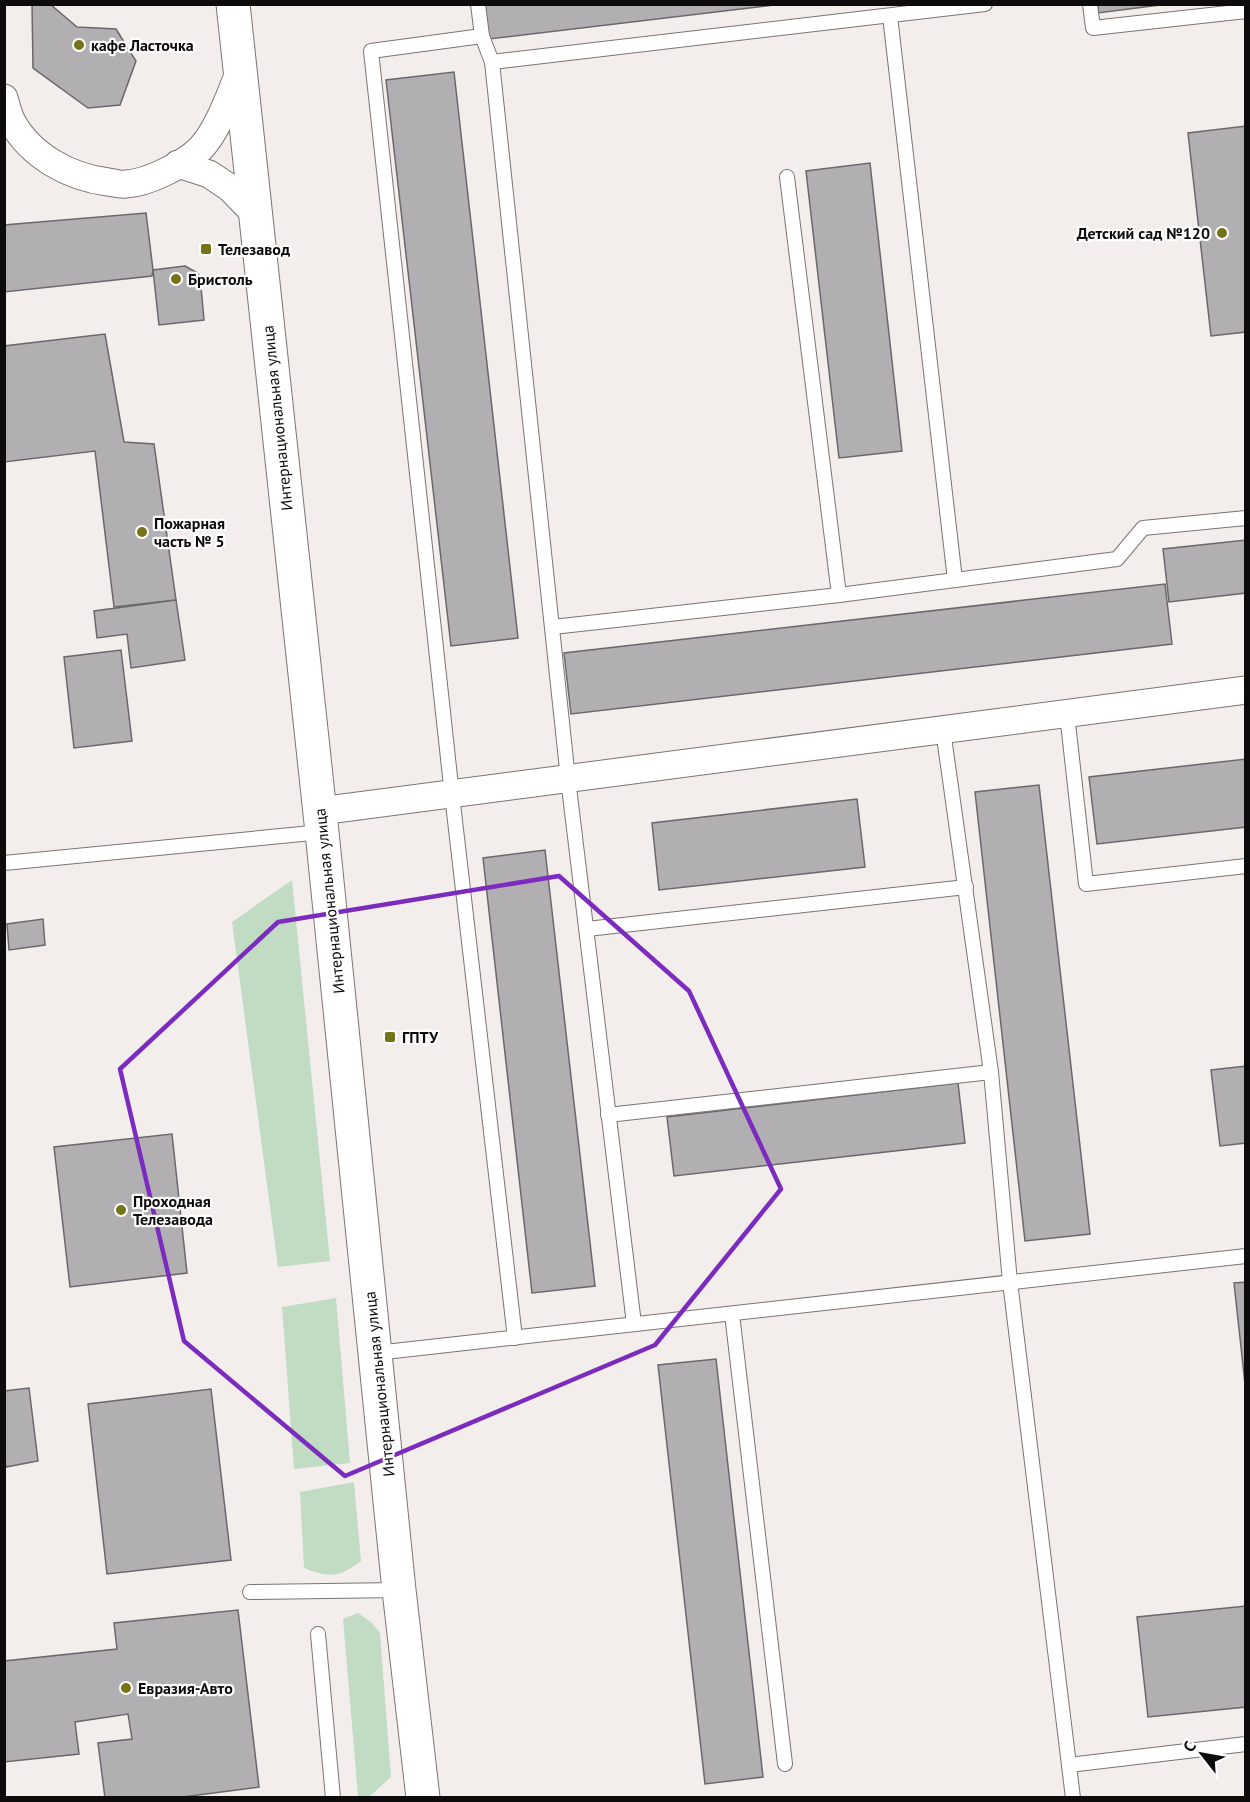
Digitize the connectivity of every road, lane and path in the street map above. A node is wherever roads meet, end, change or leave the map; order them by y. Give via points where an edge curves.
1 (233, 4) edge
2 (478, 4) edge
3 (985, 4) edge
4 (1090, 4) edge
5 (1245, 11) edge
6 (890, 16) junction
7 (482, 36) junction
8 (492, 62) junction
9 (240, 71) junction
10 (4, 98) edge
11 (178, 164) junction
12 (787, 177) dead end
13 (255, 214) junction
14 (1245, 518) edge
15 (955, 580) junction
16 (840, 595) junction
17 (552, 627) junction
18 (1245, 690) edge
19 (1067, 714) junction
20 (943, 730) junction
21 (568, 779) junction
22 (452, 795) junction
23 (321, 822) junction
24 (4, 863) edge
25 (1245, 866) edge
26 (966, 887) junction
27 (587, 929) junction
28 (991, 1072) junction
29 (609, 1115) junction
30 (1245, 1256) edge
31 (1011, 1282) junction
32 (732, 1314) junction
33 (634, 1324) junction
34 (515, 1338) junction
35 (376, 1353) junction
36 (399, 1590) junction
37 (250, 1592) dead end
38 (318, 1634) dead end
39 (1245, 1744) edge
40 (785, 1764) dead end
41 (1069, 1765) junction
42 (333, 1797) edge
43 (423, 1797) edge
44 (1073, 1797) edge

1 - 9 street, Интернациональная улица
2 - 7 lane
3 - 6 lane
4 - 5 lane via 1093,28
6 - 8 lane
6 - 15 lane
7 - 8 lane
7 - 22 lane via 371,51
8 - 17 lane
9 - 11 street via 217,124 201,148
9 - 13 street, Интернациональная улица
10 - 11 street via 10,119 24,140 64,170 92,180 126,184 152,178
11 - 13 street via 209,174 230,188
12 - 16 lane
13 - 23 street, Интернациональная улица
14 - 15 lane via 1143,528 1116,559
15 - 16 lane
16 - 17 lane
17 - 21 lane
18 - 19 street
19 - 20 street
19 - 25 lane via 1086,884
20 - 21 street
20 - 26 lane
21 - 22 street
21 - 27 lane
22 - 23 street
22 - 34 lane
23 - 24 lane
23 - 35 street, Интернациональная улица
26 - 27 lane
26 - 28 lane
27 - 29 lane
28 - 29 lane
28 - 31 lane
29 - 33 lane
30 - 31 lane
31 - 32 lane
31 - 41 lane
32 - 33 lane
32 - 40 lane
33 - 34 lane
34 - 35 lane
35 - 36 street, Интернациональная улица
36 - 37 lane
36 - 43 street, Интернациональная улица
38 - 42 lane
39 - 41 lane
41 - 44 lane

